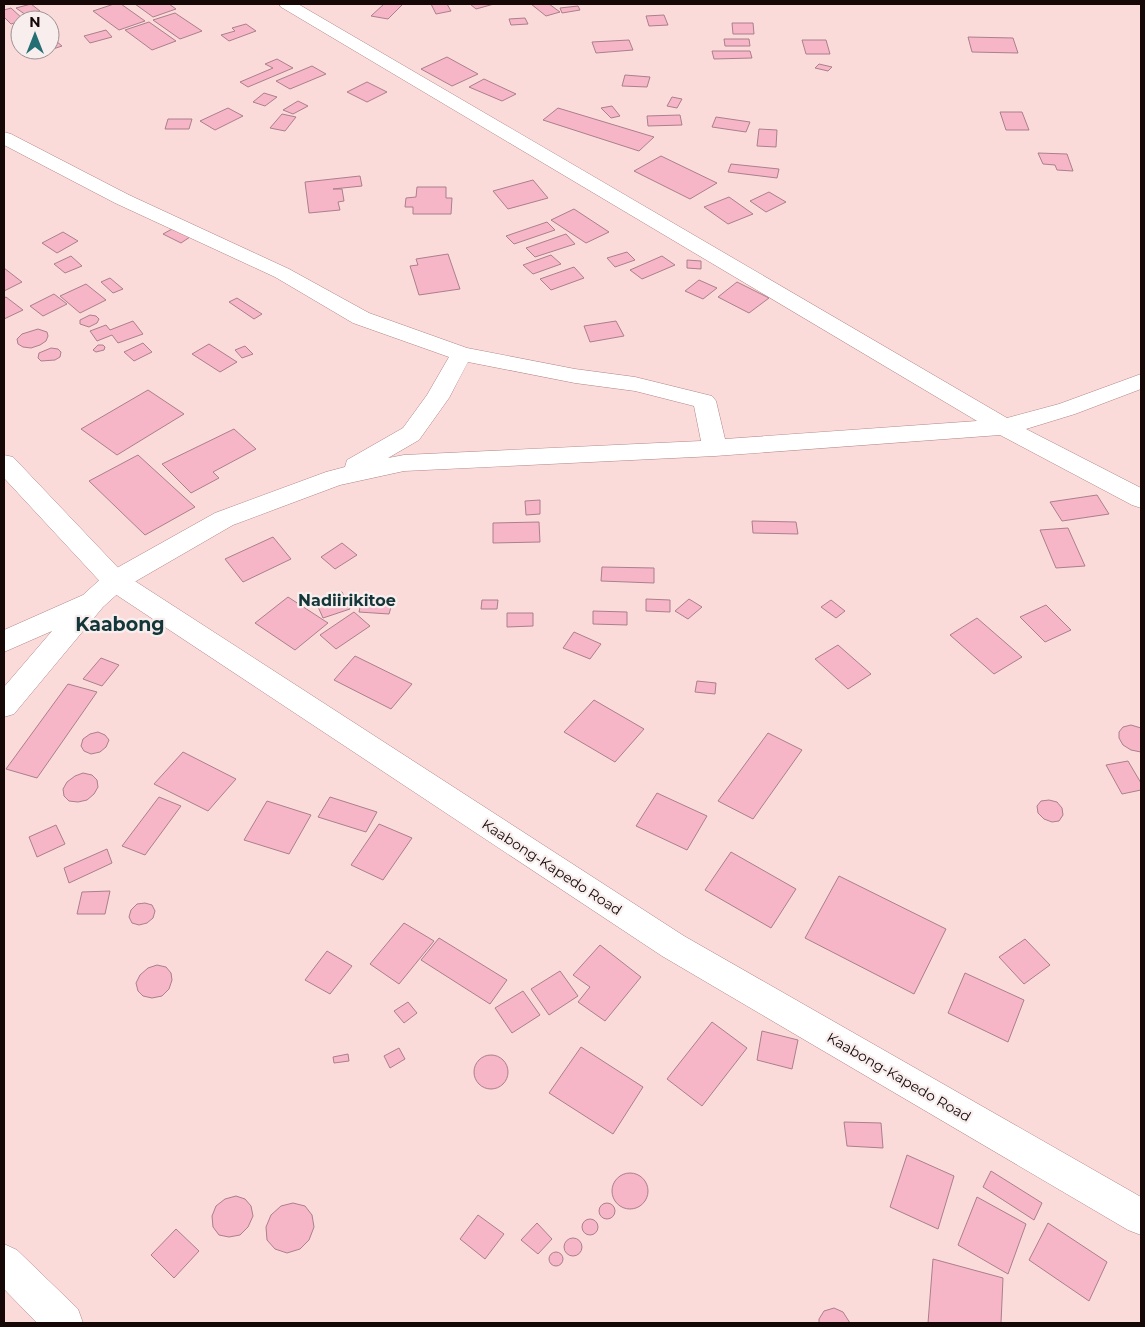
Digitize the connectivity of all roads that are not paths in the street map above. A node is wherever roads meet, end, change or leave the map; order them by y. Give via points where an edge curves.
1 (287, 4) edge
2 (4, 138) edge
3 (462, 354) junction
4 (1141, 381) edge
5 (1004, 427) junction
6 (716, 448) junction
7 (4, 463) edge
8 (336, 478) junction
9 (1141, 499) edge
10 (104, 591) junction
11 (4, 642) edge
12 (4, 706) edge
13 (1141, 1217) edge
14 (4, 1263) edge
15 (64, 1323) edge

1 - 5 street
2 - 3 street via 122,199 282,273 361,318
3 - 6 street via 635,384 704,401
3 - 8 street via 437,398 411,434
4 - 5 street via 1067,409
5 - 6 street
5 - 9 street
6 - 8 street via 404,463
7 - 10 street, Kaabong-Kapedo Road
8 - 10 street via 224,519
10 - 11 street
10 - 12 street
10 - 13 street, Kaabong-Kapedo Road via 673,946
14 - 15 street

